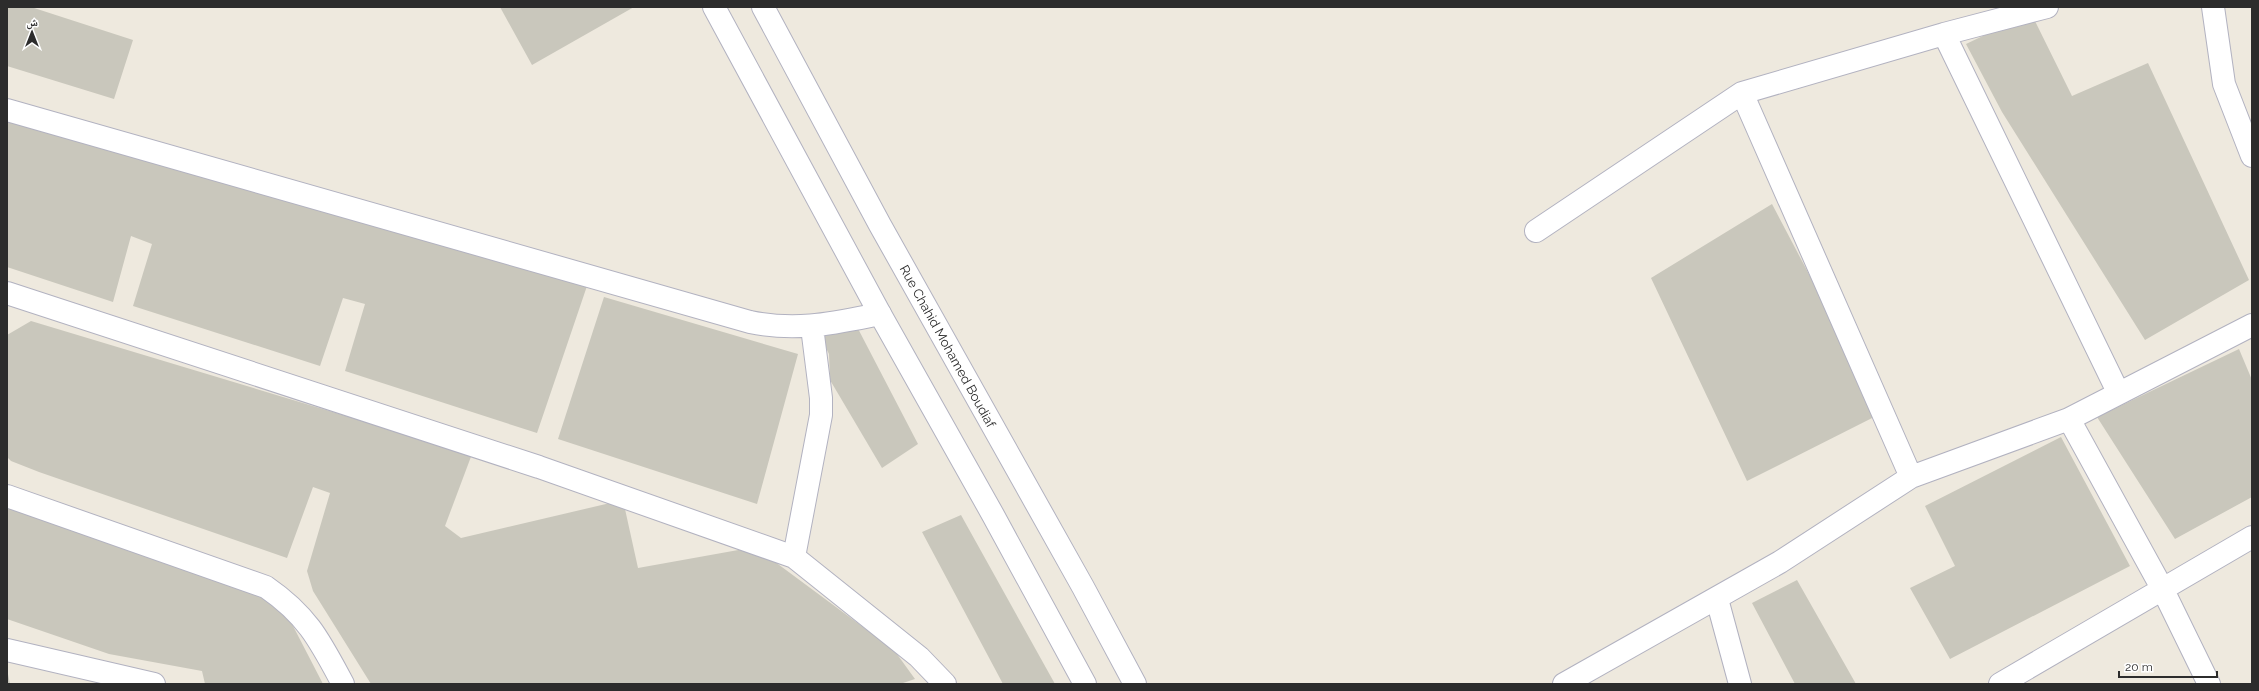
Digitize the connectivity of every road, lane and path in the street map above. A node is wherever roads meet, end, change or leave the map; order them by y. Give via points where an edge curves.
1 (714, 7) edge
2 (763, 7) edge
3 (2047, 7) edge
4 (2213, 7) edge
5 (1944, 34) junction
6 (1742, 93) junction
7 (7, 110) edge
8 (2252, 156) edge
9 (1536, 231) dead end
10 (7, 293) edge
11 (880, 314) junction
12 (2252, 326) edge
13 (812, 327) junction
14 (2118, 392) junction
15 (2069, 418) junction
16 (1911, 477) junction
17 (7, 496) edge
18 (2252, 537) edge
19 (794, 557) junction
20 (2163, 590) junction
21 (1717, 599) junction
22 (7, 650) edge
23 (154, 684) edge
24 (343, 684) edge
25 (945, 684) edge
26 (1085, 684) edge
27 (1135, 684) edge
28 (1564, 684) edge
29 (1740, 684) edge
30 (2000, 684) edge
31 (2209, 684) edge

1 - 11 street
2 - 27 street, Rue Chahid Mohamed Boudiaf via 880,225
3 - 5 street
4 - 8 street via 2224,84
5 - 6 street
5 - 14 street
6 - 9 street
6 - 16 street
7 - 13 street via 750,322 773,327
10 - 19 street via 539,466
11 - 13 street
11 - 26 street
12 - 14 street
13 - 19 street via 821,415
14 - 15 street
15 - 16 street
15 - 20 street
16 - 21 street via 1780,562
17 - 24 street via 266,587 289,602 320,639
18 - 20 street
19 - 25 street via 919,657
20 - 30 street
20 - 31 street
21 - 28 street
21 - 29 street
22 - 23 street

